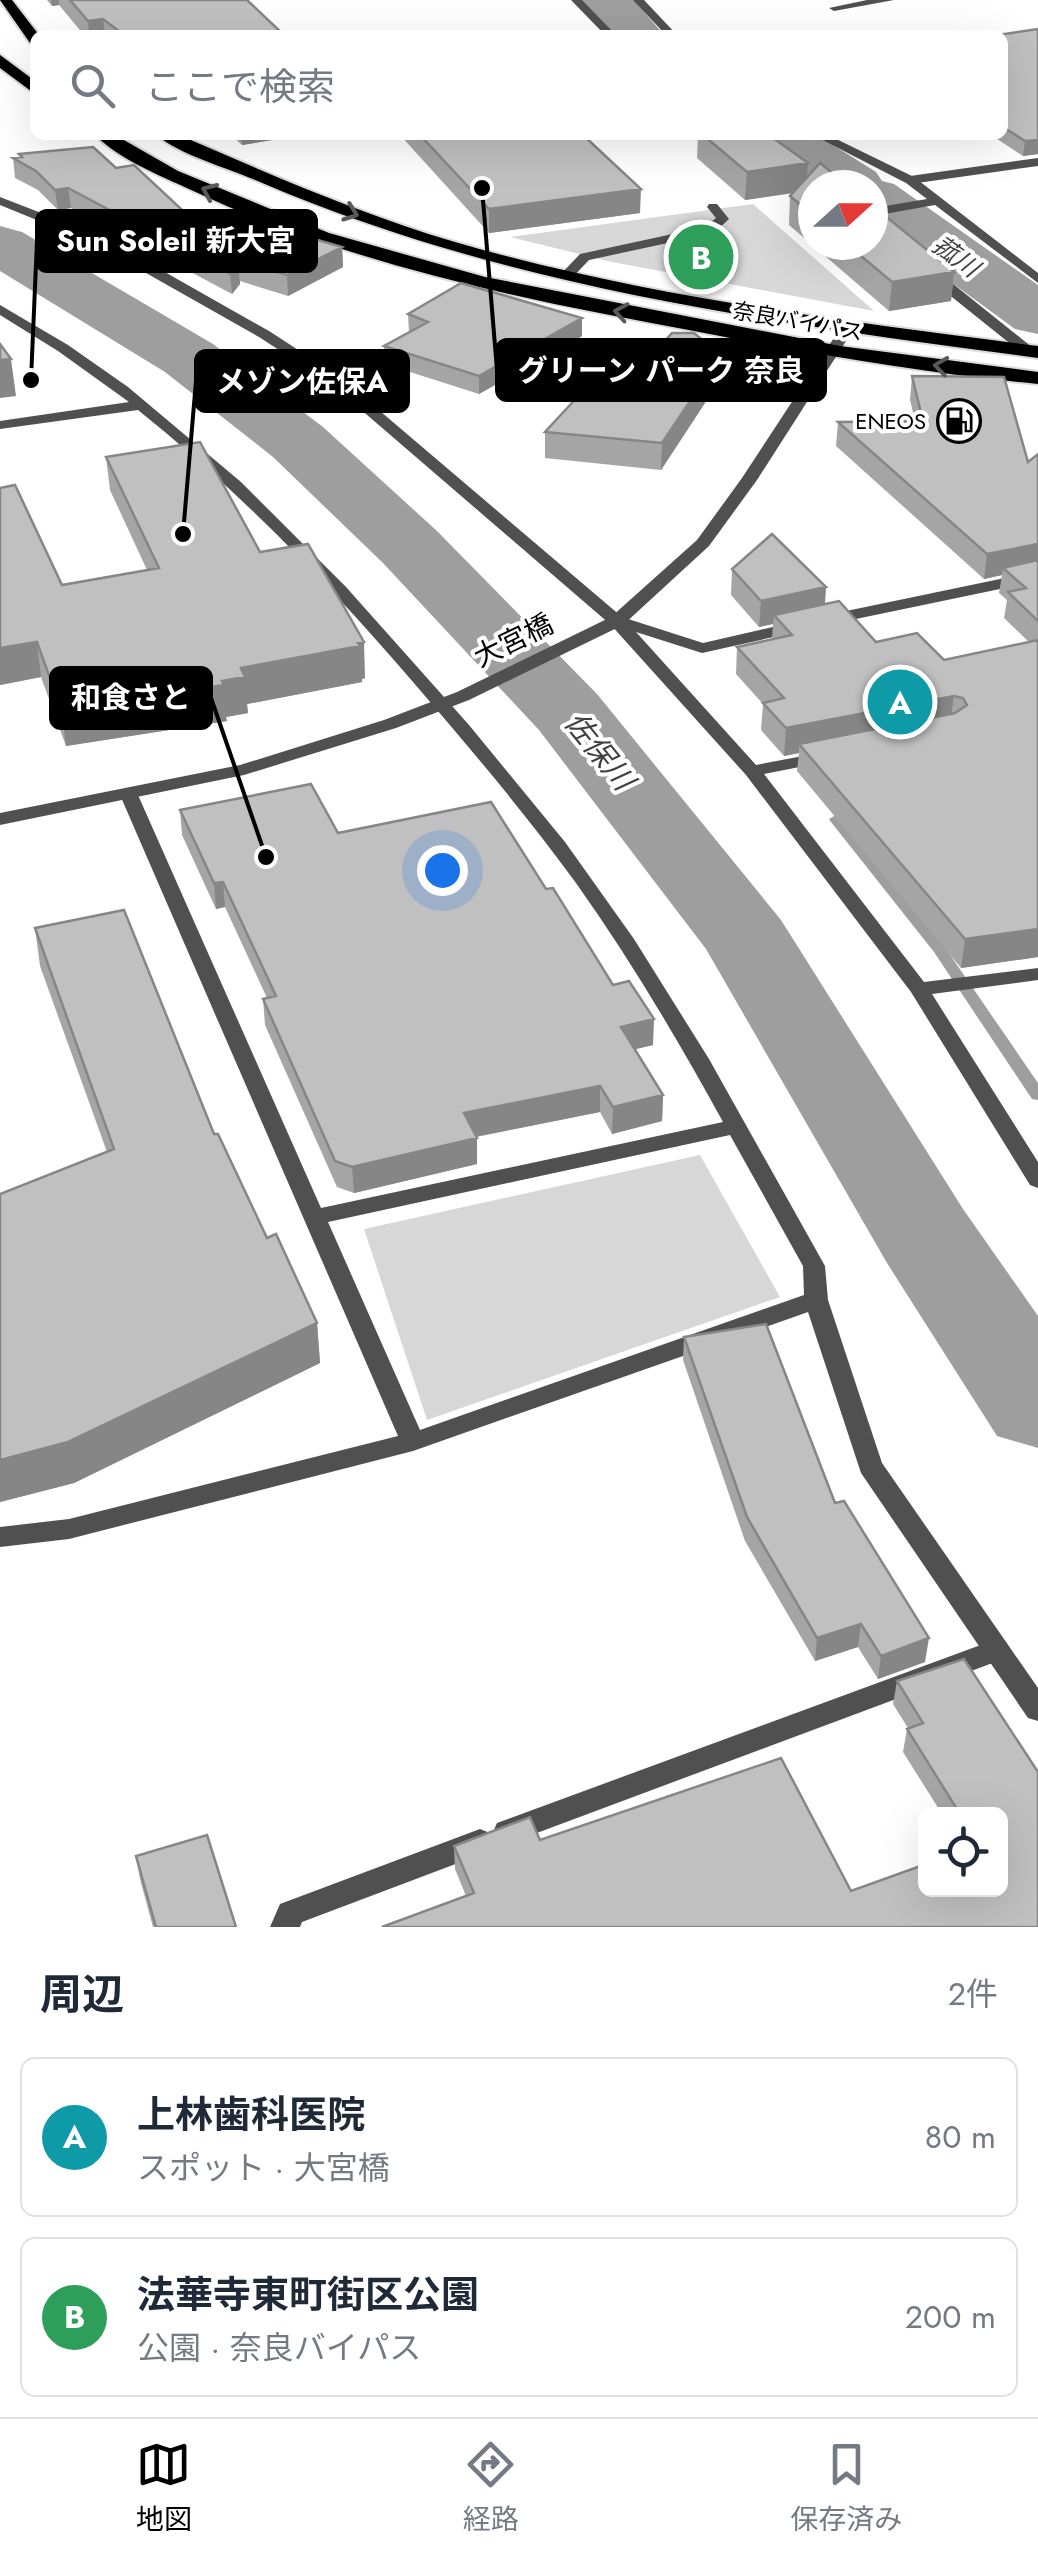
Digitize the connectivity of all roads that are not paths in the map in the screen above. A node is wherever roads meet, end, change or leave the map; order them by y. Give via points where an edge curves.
1 (5, 0) edge
2 (576, 0) edge
3 (638, 0) edge
4 (889, 0) edge
5 (834, 8) dead end
6 (606, 30) edge
7 (667, 30) edge
8 (30, 33) edge
9 (0, 60) edge
10 (30, 86) edge
11 (112, 140) edge
12 (177, 140) edge
13 (829, 140) edge
14 (1038, 162) edge
15 (910, 180) junction
16 (0, 201) edge
17 (935, 202) junction
18 (713, 206) dead end
19 (888, 210) edge
20 (918, 263) edge
21 (566, 276) junction
22 (1038, 279) edge
23 (0, 309) edge
24 (848, 327) junction
25 (833, 350) junction
26 (1033, 352) edge
27 (1038, 378) edge
28 (140, 406) junction
29 (0, 425) edge
30 (1038, 576) edge
31 (618, 621) junction
32 (442, 704) junction
33 (843, 754) edge
34 (752, 771) junction
35 (128, 795) junction
36 (0, 819) edge
37 (1038, 974) edge
38 (919, 989) junction
39 (735, 1127) junction
40 (1038, 1180) edge
41 (315, 1217) junction
42 (816, 1300) junction
43 (413, 1442) junction
44 (0, 1537) edge
45 (996, 1650) junction
46 (1038, 1710) edge
47 (285, 1927) edge

1 - 8 highway
2 - 6 street
3 - 7 street
4 - 5 street
9 - 10 highway
25 -> 11 highway, 奈良バイパス via 551,300 374,253 236,202
12 -> 21 highway, 奈良バイパス via 350,214
13 - 15 street
14 - 15 street
15 - 17 street
16 - 31 street via 98,240 335,380
17 - 19 street
17 - 22 street
18 - 21 street via 723,219 709,230 585,258
20 - 26 street
21 - 24 highway, 奈良バイパス
23 - 28 street
24 - 25 street, 大宮橋
24 - 26 highway, 奈良バイパス
27 -> 25 highway, 奈良バイパス
25 - 31 street, 大宮橋 via 703,542
28 - 29 street
28 - 32 street via 327,572
30 - 31 street via 702,648
31 - 32 street, 大宮橋
31 - 34 street
32 - 35 street, 大宮橋 via 244,770
32 - 39 street via 557,841 617,927
33 - 34 street
34 - 38 street
35 - 36 street, 大宮橋
35 - 41 street
37 - 38 street
38 - 40 street
39 - 41 street
39 - 42 street via 814,1266
41 - 43 street
42 - 43 street
42 - 45 street via 870,1466
43 - 44 street via 68,1529
45 - 46 street
45 - 47 street via 290,1913

